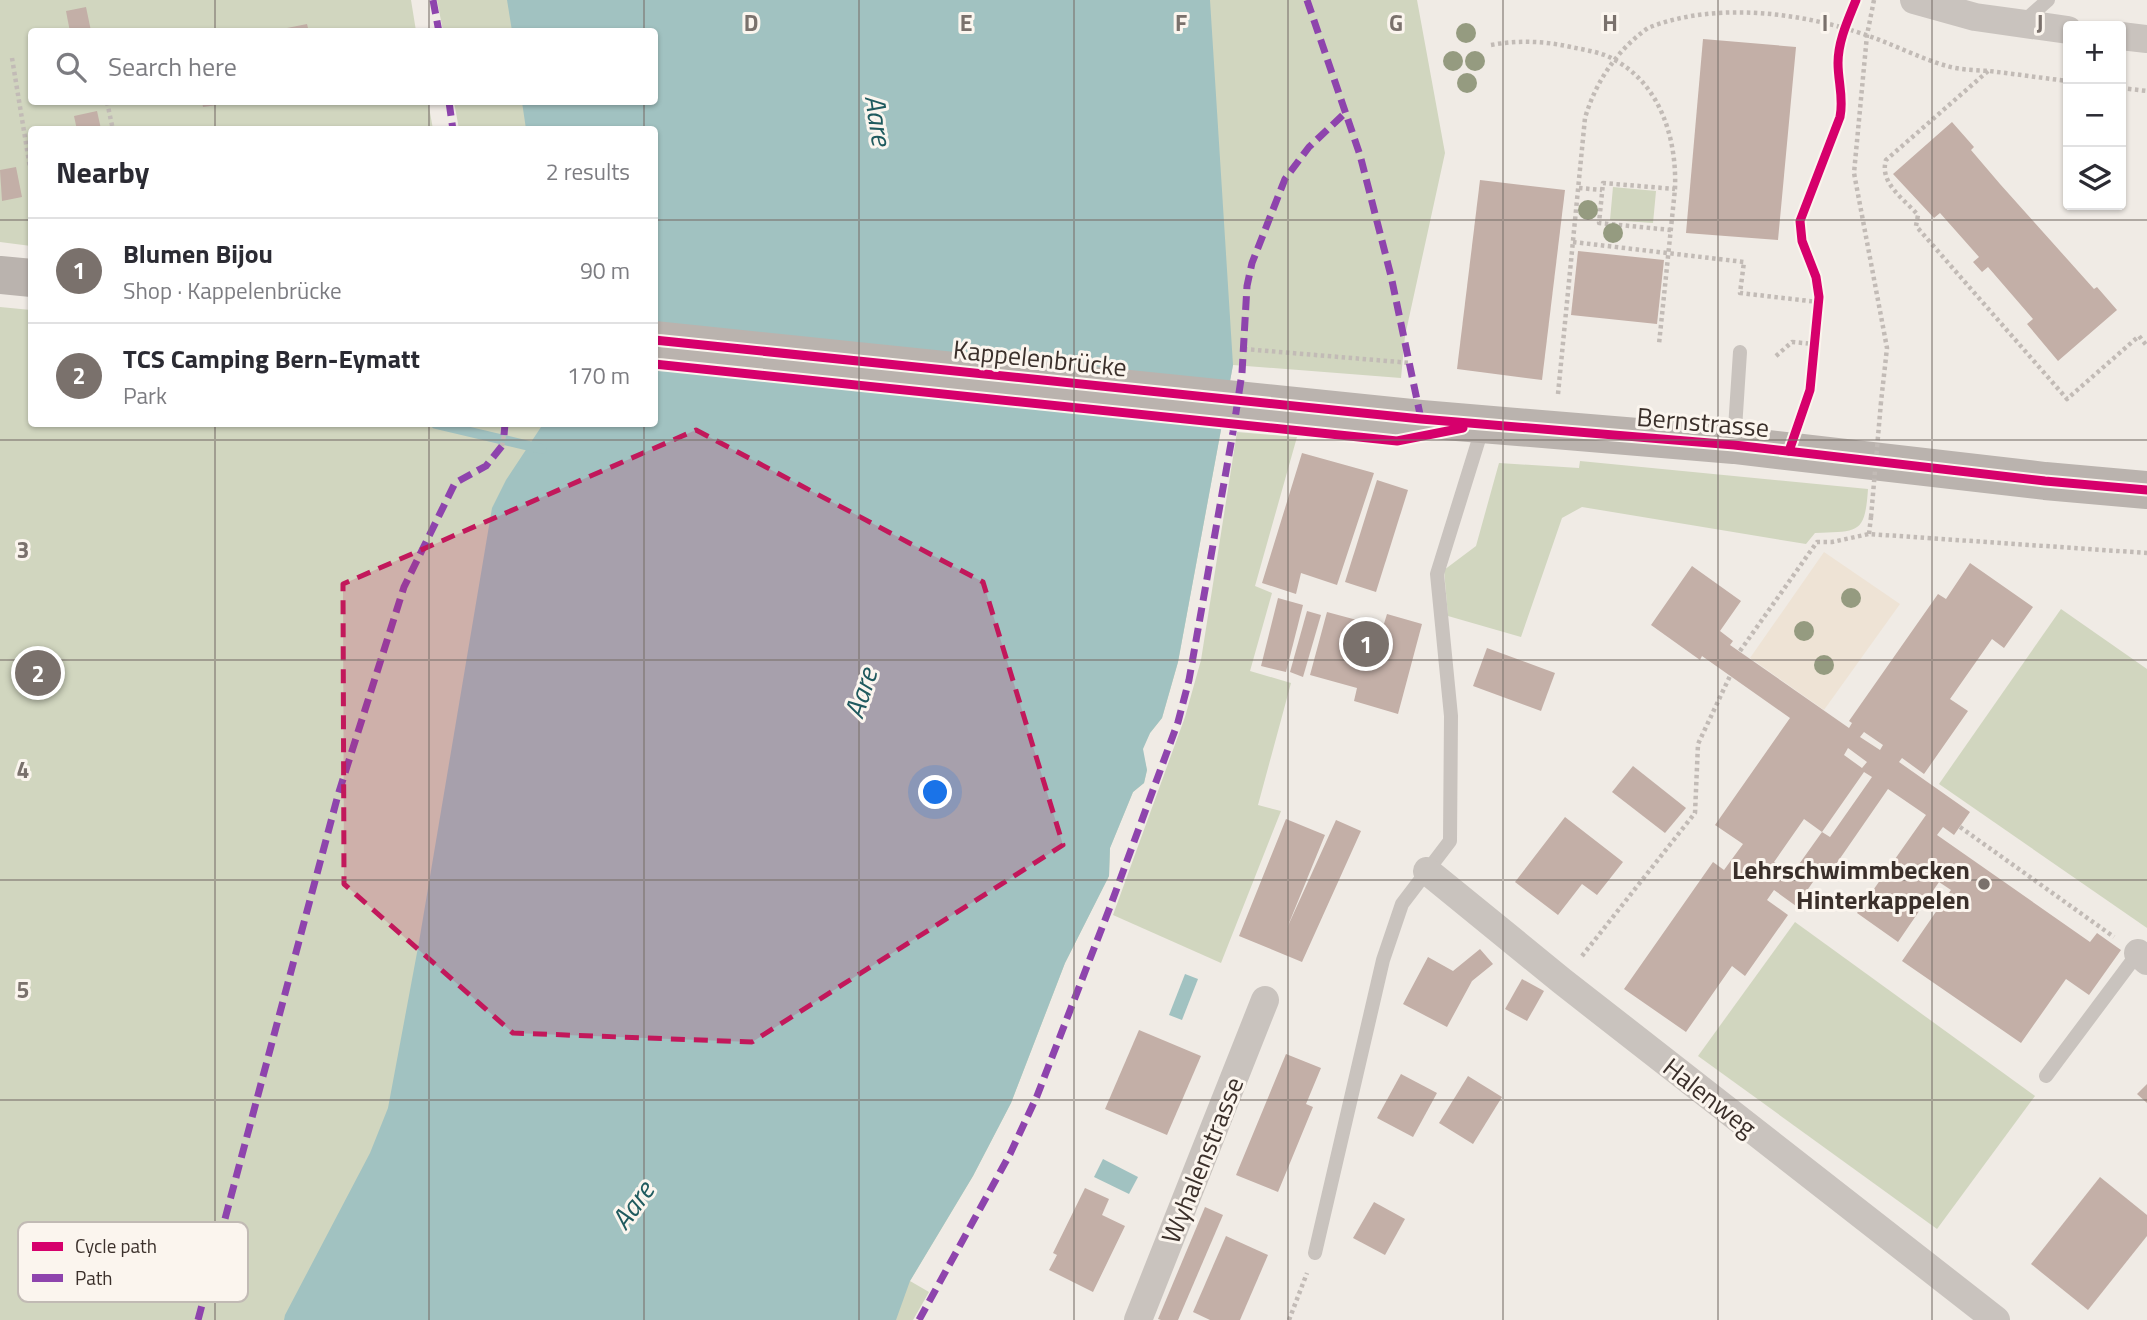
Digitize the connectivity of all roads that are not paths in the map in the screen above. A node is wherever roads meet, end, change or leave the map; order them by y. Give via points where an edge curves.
1 (1914, 0) edge
2 (2048, 0) edge
3 (2021, 24) junction
4 (2063, 29) edge
5 (2126, 37) edge
6 (2147, 39) edge
7 (0, 275) edge
8 (28, 278) edge
9 (658, 340) edge
10 (1740, 352) dead end
11 (1421, 419) joint
12 (1483, 425) junction
13 (1734, 445) junction
14 (2147, 490) edge
15 (1427, 871) junction
16 (2142, 957) edge
17 (1265, 1000) dead end
18 (2046, 1076) dead end
19 (1315, 1253) road end
20 (1138, 1320) edge
21 (1996, 1320) edge

1 - 3 street
2 - 3 lane
3 - 4 street
5 - 6 street
7 - 8 main road
9 - 11 main road, Kappelenbrücke
10 - 13 lane
11 - 12 main road, Bernstrasse
12 - 13 main road, Bernstrasse
12 - 15 lane via 1437,574 1451,716 1450,841
13 - 14 main road, Bernstrasse
15 - 19 lane via 1402,904 1383,960
15 - 21 street, Halenweg
16 - 18 lane
17 - 20 street, Wyhalenstrasse

